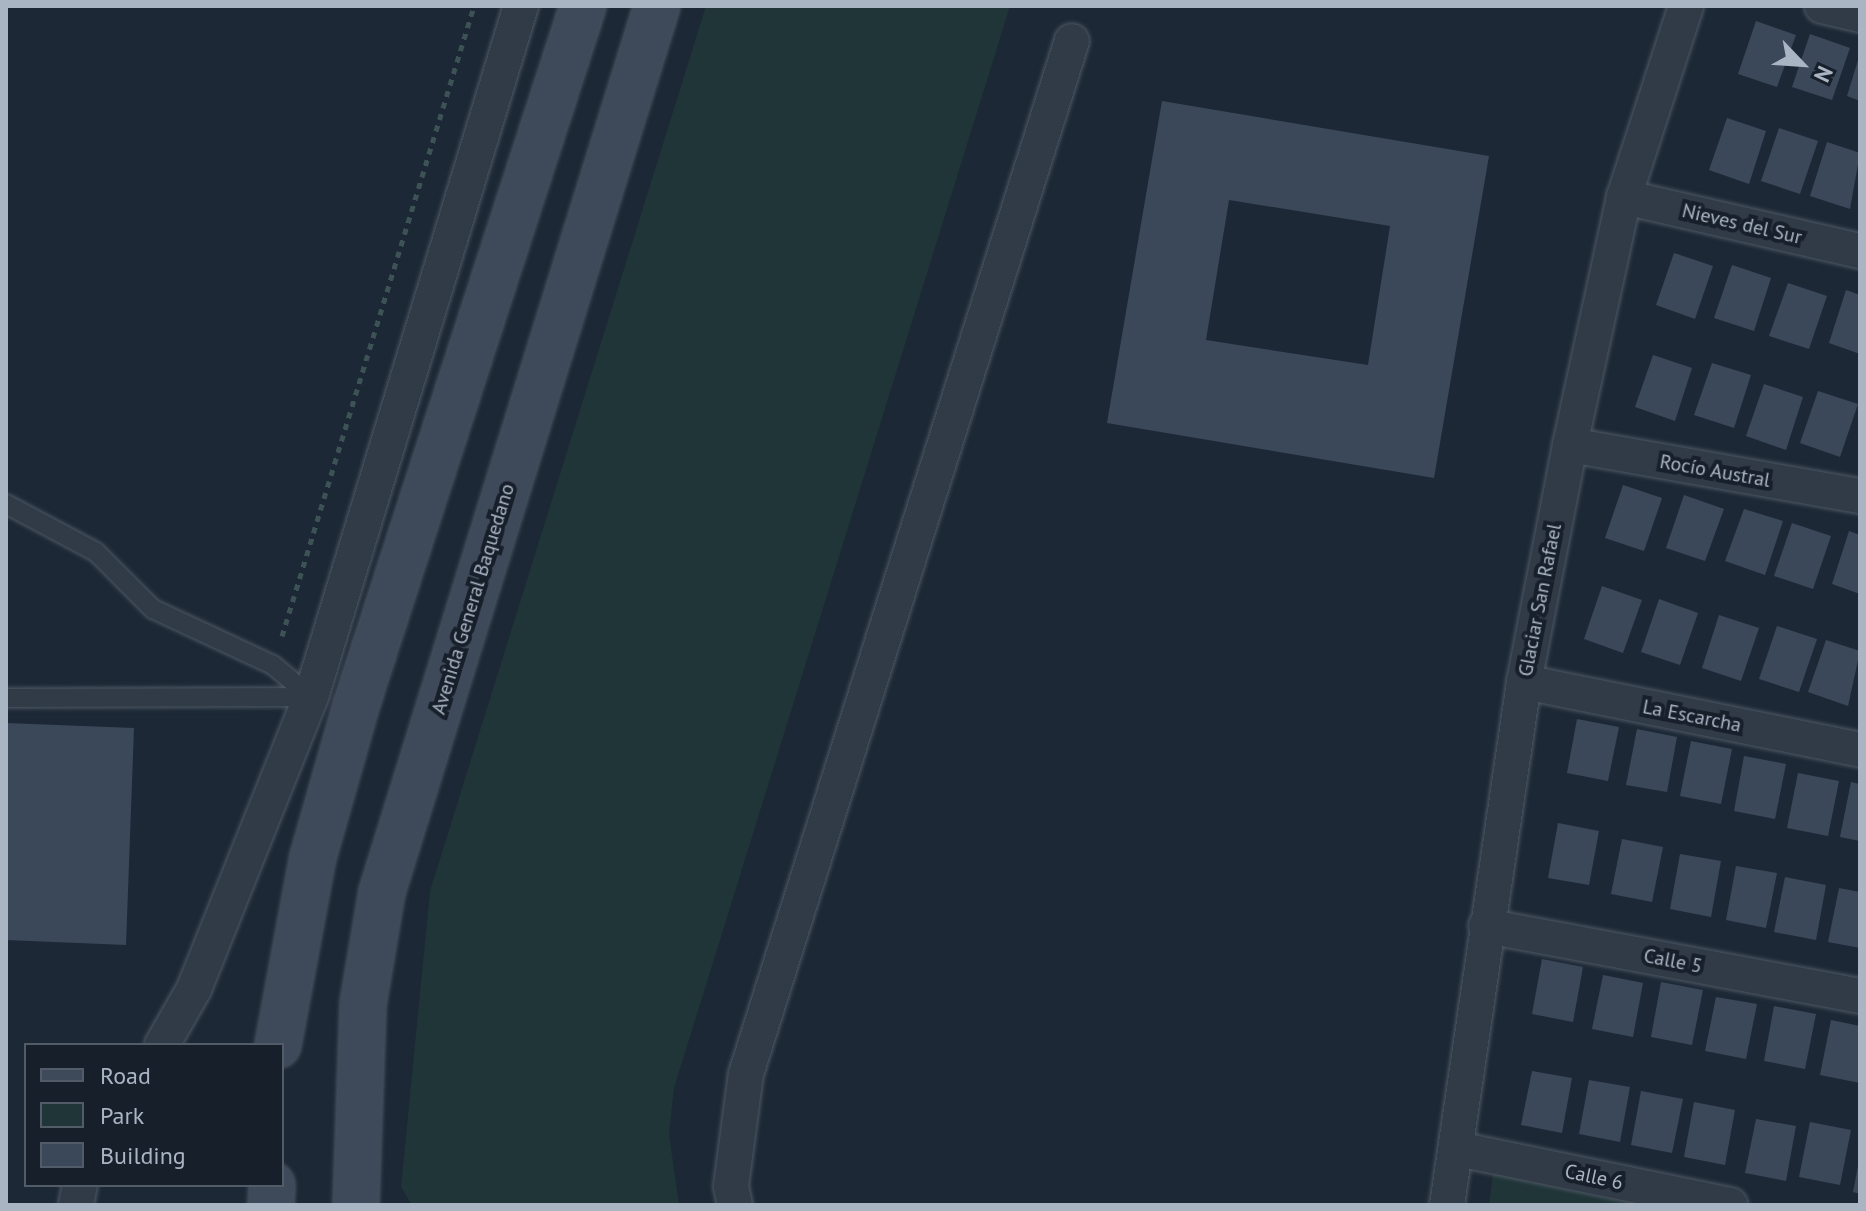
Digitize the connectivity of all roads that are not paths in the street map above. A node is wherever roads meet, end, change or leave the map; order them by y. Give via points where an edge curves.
1 (521, 6) edge
2 (583, 6) edge
3 (657, 6) edge
4 (1686, 6) edge
5 (1822, 6) edge
6 (1860, 15) edge
7 (1072, 41) dead end
8 (1624, 197) junction
9 (1860, 251) edge
10 (1570, 445) junction
11 (1860, 496) edge
12 (6, 504) edge
13 (1524, 682) junction
14 (311, 697) junction
15 (6, 698) edge
16 (1860, 750) edge
17 (1486, 926) junction
18 (1860, 996) edge
19 (163, 1043) edge
20 (278, 1043) edge
21 (1458, 1149) junction
22 (356, 1205) edge
23 (735, 1205) edge
24 (1447, 1205) edge
25 (1730, 1205) edge

1 - 14 street
2 - 20 main road via 356,706 313,857
3 - 22 main road, Avenida General Baquedano via 382,892 363,1004
4 - 8 street, Glaciar San Rafael
5 - 6 street
7 - 23 street via 746,1074 731,1186
8 - 9 street, Nieves del Sur
8 - 10 street, Glaciar San Rafael
10 - 11 street, Rocío Austral
10 - 13 street, Glaciar San Rafael
12 - 14 lane via 96,552 153,609 273,665
13 - 16 street, La Escarcha
13 - 17 street, Glaciar San Rafael
14 - 15 lane
14 - 19 street via 194,989
17 - 18 street, Calle 5
17 - 21 street, Glaciar San Rafael
21 - 24 street, Glaciar San Rafael
21 - 25 street, Calle 6

